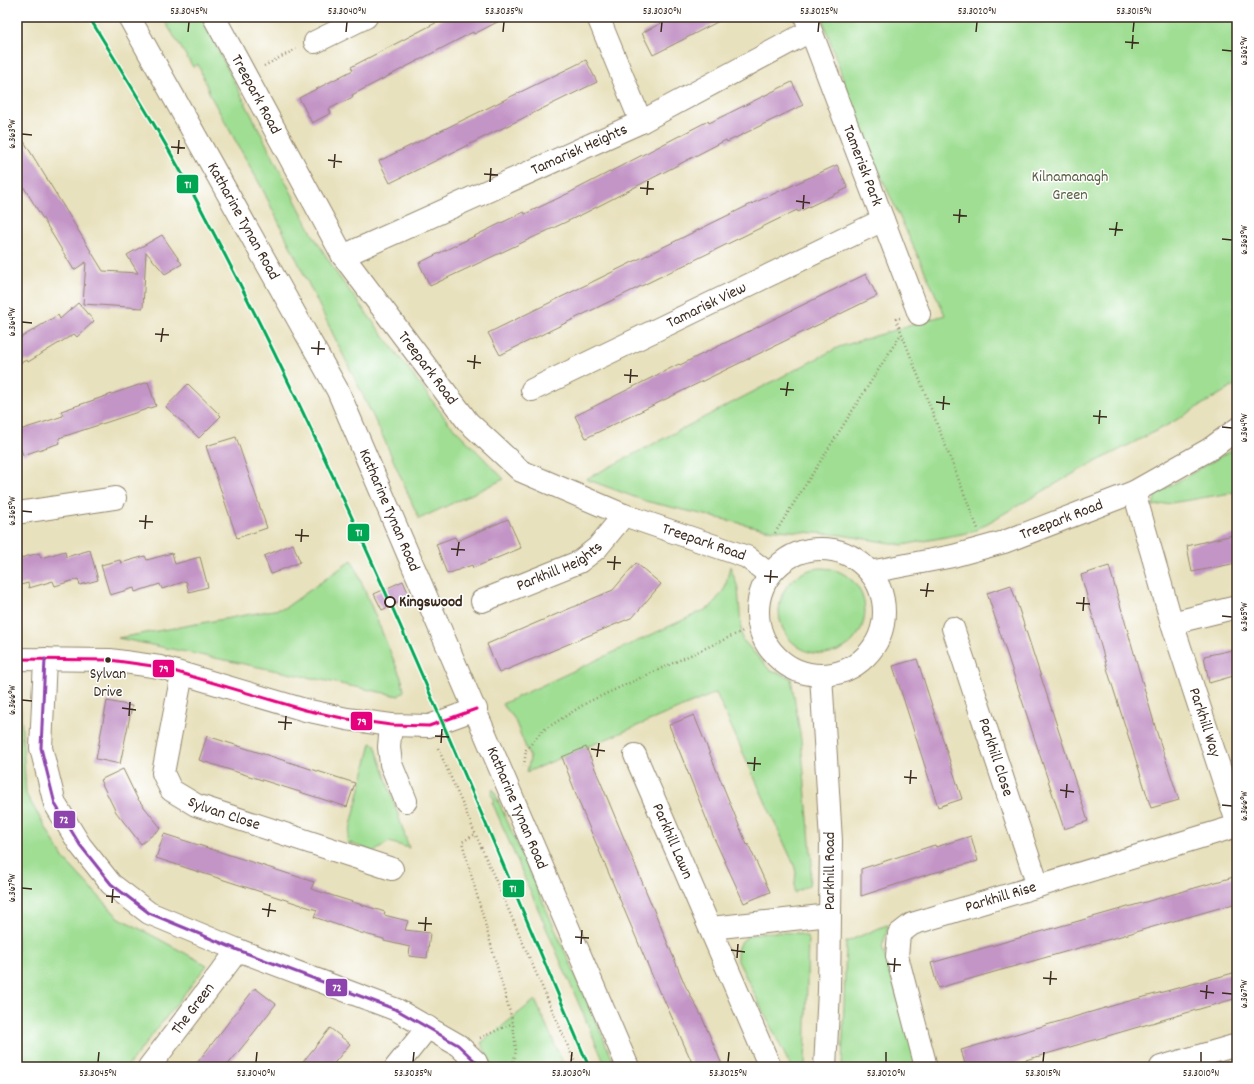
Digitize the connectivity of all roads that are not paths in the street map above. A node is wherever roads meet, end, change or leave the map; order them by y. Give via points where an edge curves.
1 (129, 17) edge
2 (214, 17) edge
3 (366, 17) edge
4 (598, 17) edge
5 (807, 24) edge
6 (305, 46) road end
7 (641, 122) junction
8 (883, 220) junction
9 (343, 256) junction
10 (919, 314) road end
11 (532, 390) dead end
12 (1237, 429) edge
13 (1134, 492) junction
14 (115, 498) dead end
15 (17, 514) edge
16 (624, 515) junction
17 (870, 572) junction
18 (770, 575) junction
19 (482, 602) dead end
20 (1237, 607) edge
21 (1172, 623) junction
22 (953, 628) dead end
23 (17, 659) edge
24 (45, 659) junction
25 (182, 674) junction
26 (821, 675) junction
27 (476, 709) junction
28 (391, 725) junction
29 (635, 755) dead end
30 (406, 801) dead end
31 (1237, 822) edge
32 (1237, 826) edge
33 (392, 869) dead end
34 (1038, 886) junction
35 (830, 915) junction
36 (711, 928) junction
37 (238, 950) junction
38 (428, 1027) junction
39 (1237, 1045) edge
40 (149, 1067) edge
41 (396, 1067) edge
42 (478, 1067) edge
43 (628, 1067) edge
44 (770, 1067) edge
45 (825, 1067) edge
46 (926, 1067) edge
47 (1161, 1067) edge

1 - 27 street, Katharine Tynan Road via 338,391
2 - 9 street, Treepark Road
3 - 6 street
4 - 7 street
5 - 7 street, Tamarisk Heights
5 - 8 street, Tamerisk Park
7 - 9 street, Tamarisk Heights
8 - 10 street, Tamerisk Park
8 - 11 street, Tamarisk View
9 - 16 street, Treepark Road via 468,422 521,471
12 - 13 street, Treepark Road via 1210,449
13 - 17 street, Treepark Road via 1004,542 953,556
13 - 21 street, Parkhill Way
14 - 15 street
16 - 18 street, Treepark Road via 748,557
16 - 19 street, Parkhill Heights via 597,548 578,562
17 - 18 street via 847,555 829,550 810,550 792,557
17 - 26 street via 879,588 884,606 879,637 872,650 854,666 838,673
18 - 26 street via 764,585 758,610 765,640 775,655 789,667 804,673
20 - 21 street
21 - 31 street, Parkhill Way
22 - 34 street, Parkhill Close
23 - 24 street
24 - 25 street via 110,660 160,667
24 - 37 street via 41,748 55,804 80,846 111,884 149,913
25 - 28 street via 305,710
25 - 33 street, Sylvan Close via 163,773 171,790 196,805
26 - 35 street, Parkhill Road via 831,841
27 - 28 street via 429,726
27 - 43 street, Katharine Tynan Road
28 - 30 street via 391,764
29 - 36 street, Parkhill Lawn
32 - 34 street, Parkhill Rise
34 - 46 street, Parkhill Rise via 912,924 899,934 897,956
35 - 36 street
35 - 45 street, Parkhill Road
36 - 44 street, Parkhill Lawn
37 - 38 street via 397,1010
37 - 40 street, The Green
38 - 41 street
38 - 42 street via 458,1045
39 - 47 street

